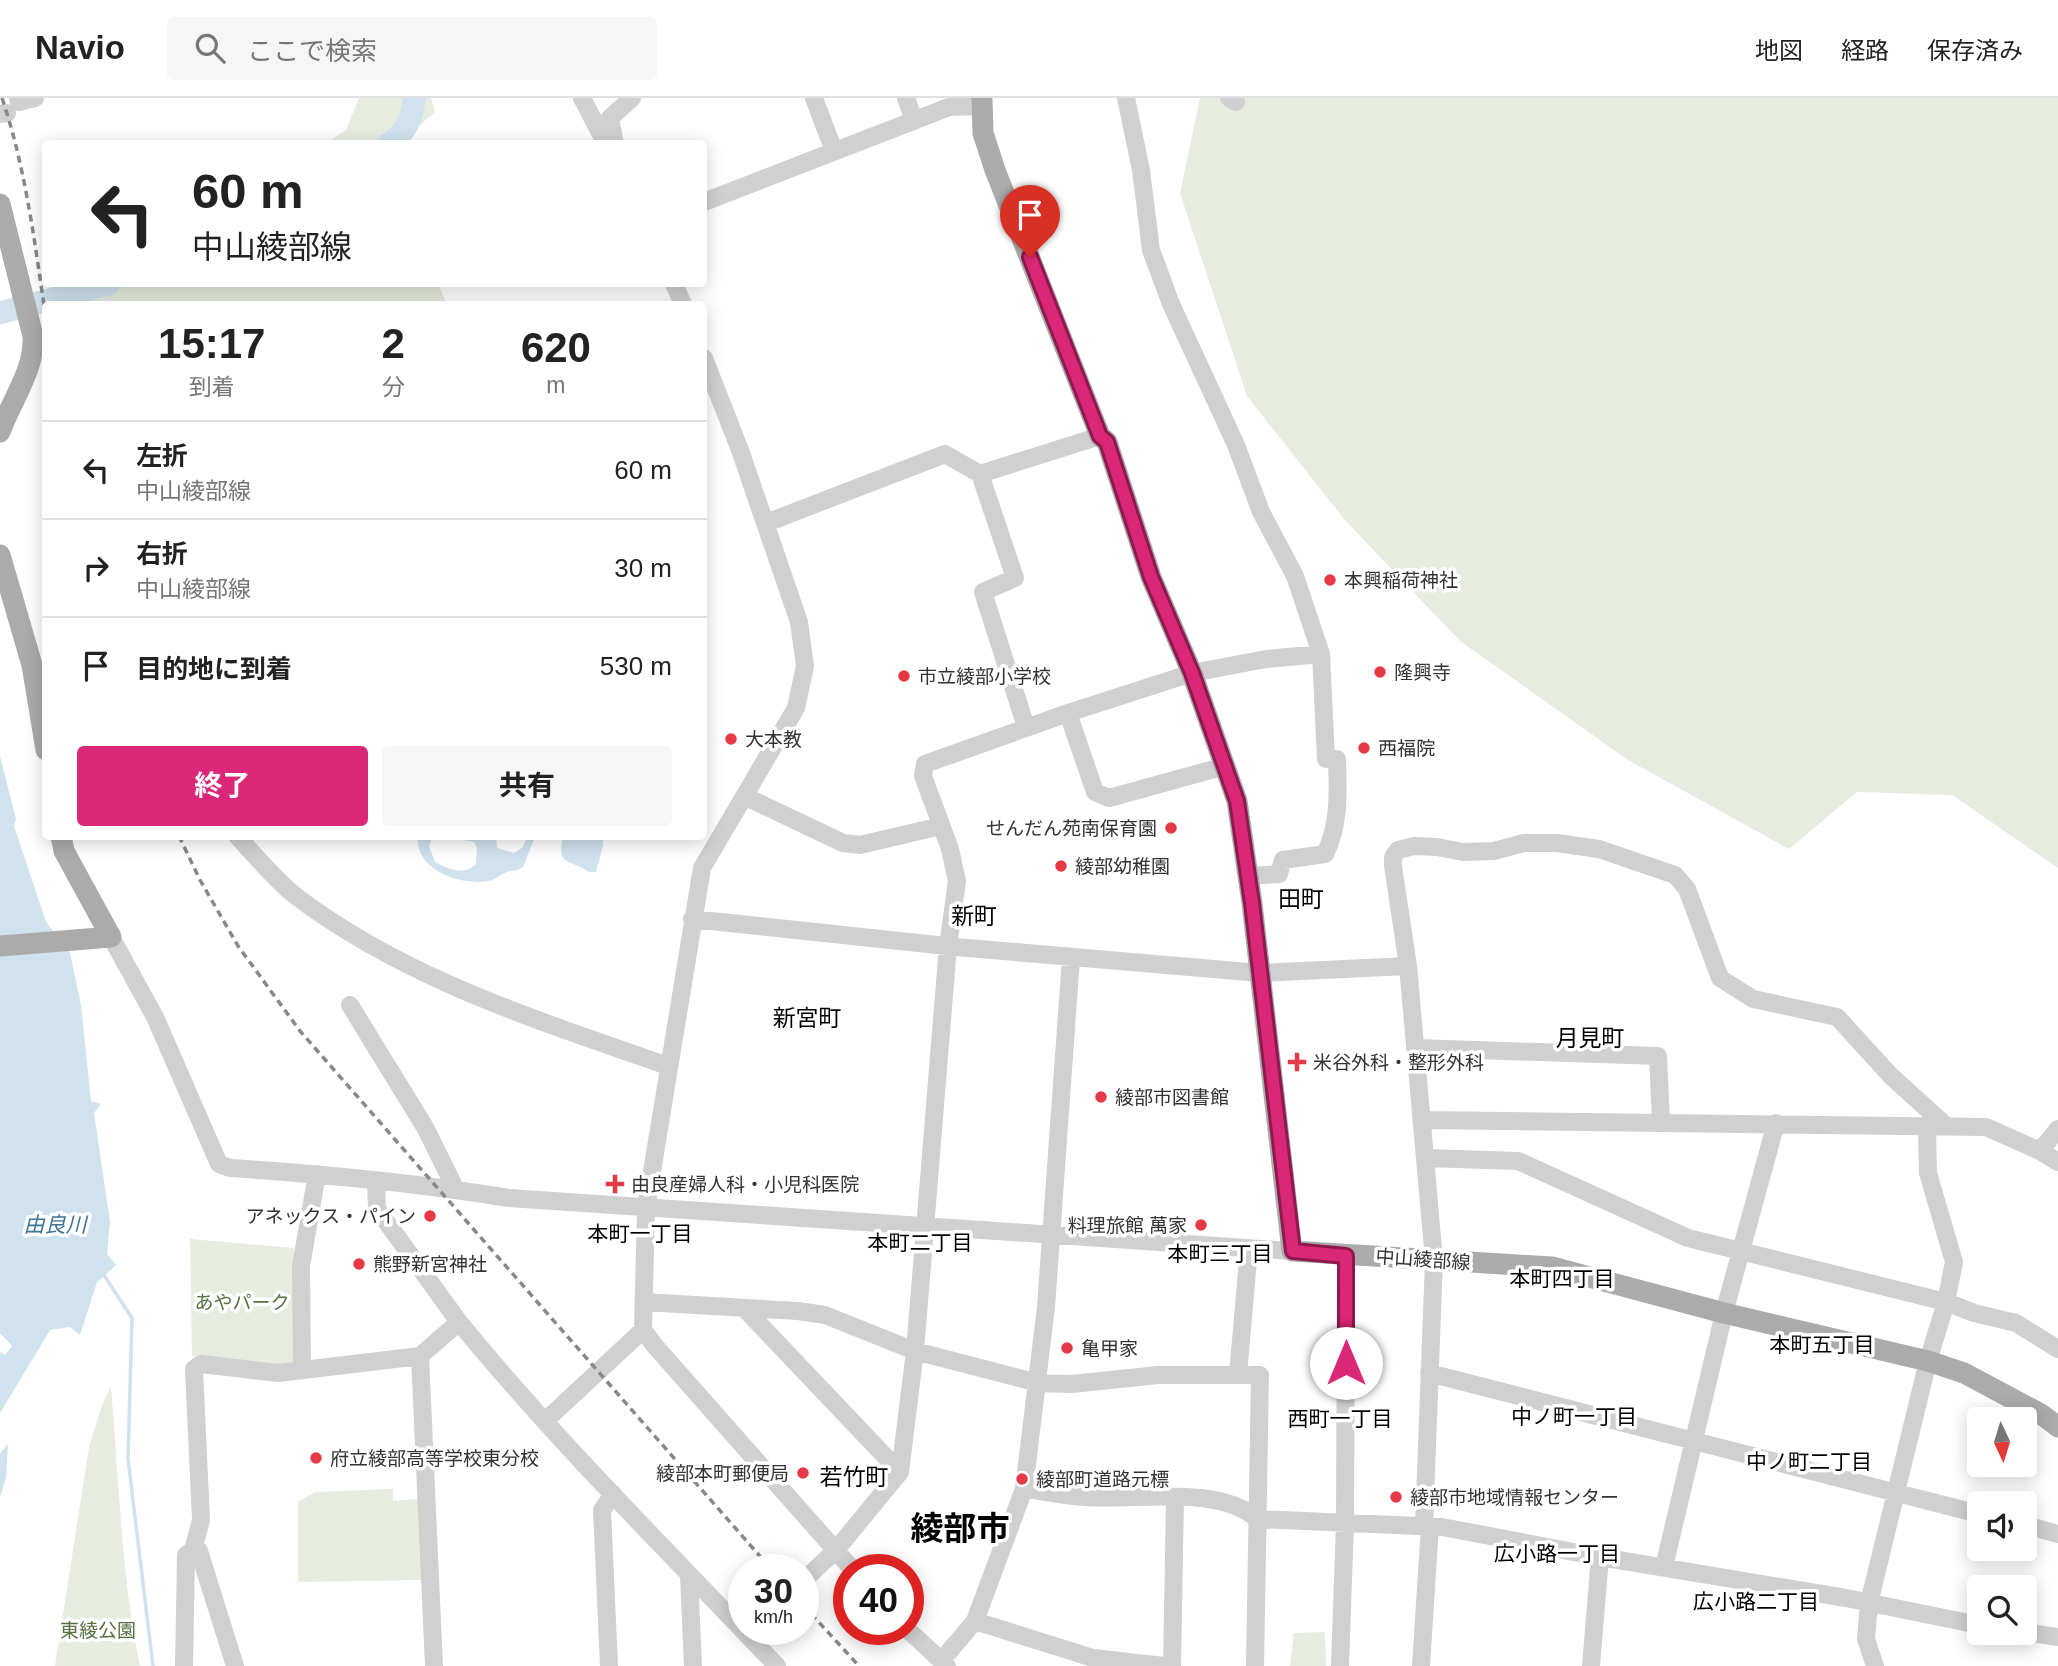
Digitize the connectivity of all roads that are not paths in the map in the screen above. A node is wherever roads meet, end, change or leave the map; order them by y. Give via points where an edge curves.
1 (18, 98) edge
2 (35, 98) edge
3 (582, 98) edge
4 (632, 98) edge
5 (814, 98) edge
6 (906, 98) edge
7 (1126, 98) edge
8 (982, 102) edge
9 (914, 121) junction
10 (604, 140) edge
11 (614, 140) edge
12 (834, 151) junction
13 (707, 201) edge
14 (0, 204) edge
15 (707, 366) edge
16 (0, 432) edge
17 (1100, 436) junction
18 (981, 474) junction
19 (766, 523) junction
20 (0, 555) edge
21 (1321, 654) junction
22 (1192, 673) junction
23 (1068, 712) junction
24 (42, 726) edge
25 (1026, 727) junction
26 (1225, 766) junction
27 (744, 796) junction
28 (941, 826) junction
29 (62, 840) edge
30 (241, 840) edge
31 (1248, 876) junction
32 (692, 919) junction
33 (111, 937) junction
34 (0, 946) edge
35 (948, 946) junction
36 (1071, 958) junction
37 (1408, 966) junction
38 (1260, 973) junction
39 (350, 1005) dead end
40 (1416, 1048) junction
41 (668, 1066) junction
42 (1423, 1120) junction
43 (1661, 1122) junction
44 (1776, 1123) junction
45 (1936, 1126) junction
46 (2058, 1129) edge
47 (2040, 1151) junction
48 (1426, 1158) junction
49 (2058, 1163) edge
50 (317, 1174) junction
51 (376, 1182) junction
52 (456, 1189) junction
53 (646, 1208) junction
54 (925, 1227) junction
55 (1050, 1236) junction
56 (1248, 1248) junction
57 (1742, 1250) junction
58 (1293, 1251) junction
59 (1346, 1256) junction
60 (1434, 1260) junction
61 (644, 1302) junction
62 (1946, 1302) junction
63 (744, 1308) junction
64 (1724, 1312) junction
65 (459, 1322) junction
66 (643, 1330) junction
67 (2058, 1349) edge
68 (915, 1351) junction
69 (420, 1356) junction
70 (1928, 1362) junction
71 (302, 1370) junction
72 (1430, 1373) junction
73 (1238, 1375) junction
74 (1038, 1382) junction
75 (545, 1421) junction
76 (2058, 1427) edge
77 (1694, 1441) junction
78 (900, 1472) junction
79 (1024, 1489) junction
80 (1896, 1492) junction
81 (613, 1494) junction
82 (1175, 1498) junction
83 (1967, 1511) edge
84 (1257, 1518) junction
85 (1345, 1524) junction
86 (1427, 1526) junction
87 (2037, 1528) edge
88 (2058, 1534) edge
89 (193, 1550) junction
90 (836, 1550) junction
91 (839, 1554) edge
92 (1600, 1557) junction
93 (819, 1566) edge
94 (1664, 1567) junction
95 (689, 1576) junction
96 (1869, 1603) junction
97 (728, 1611) edge
98 (975, 1621) junction
99 (1967, 1623) edge
100 (2037, 1634) edge
101 (2058, 1637) edge
102 (761, 1645) edge
103 (924, 1645) edge
104 (944, 1663) edge
105 (184, 1666) edge
106 (235, 1666) edge
107 (435, 1666) edge
108 (609, 1666) edge
109 (693, 1666) edge
110 (777, 1666) edge
111 (1164, 1666) edge
112 (1172, 1666) edge
113 (1255, 1666) edge
114 (1340, 1666) edge
115 (1421, 1666) edge
116 (1591, 1666) edge
117 (1875, 1666) edge

1 - 2 street via 19,102
3 - 10 street
4 - 11 street via 610,118
5 - 12 street
6 - 9 street
7 - 21 street via 1151,250 1261,512 1295,576
8 - 9 street via 950,107
8 - 17 main road via 983,133 995,170
9 - 12 street
12 - 13 street
14 - 16 main road via 34,349
15 - 19 street
17 - 18 street
17 - 22 main road via 1107,442 1151,577
18 - 19 street via 945,454
18 - 25 street via 1015,578 983,592
19 - 27 street via 799,622 805,666 796,708
20 - 24 main road via 32,665
21 - 22 street
21 - 31 street via 1326,760 1337,759 1333,838 1325,854 1283,860 1279,874
22 - 23 street
22 - 26 main road
23 - 25 street
23 - 26 street via 1095,792 1110,798
25 - 28 street via 925,764 923,776
26 - 31 main road via 1237,801
27 - 28 street via 843,843 860,845
27 - 32 street via 702,868
28 - 35 street via 957,881
29 - 33 main road
30 - 41 street via 295,895 393,957 503,1008
31 - 38 main road
32 - 35 street
32 - 41 street
33 - 34 main road
33 - 50 street via 155,1017 219,1164
35 - 36 street
35 - 54 street
36 - 38 street
36 - 55 street
37 - 38 street
37 - 40 street
37 - 45 street via 1393,866 1398,850 1414,846 1494,851 1524,843 1599,849 1675,874 1686,889 1720,978 1752,999 1837,1017
38 - 58 main road
39 - 52 street via 426,1129
40 - 42 street
40 - 43 street via 1658,1056
41 - 53 street
42 - 43 street
42 - 48 street
43 - 44 street
44 - 45 street
44 - 57 street
45 - 47 street via 1986,1127
45 - 62 street via 1928,1173 1954,1262
46 - 47 street
47 - 49 street
48 - 57 street via 1518,1161 1688,1238
48 - 60 street
50 - 51 street
50 - 71 street via 301,1266
51 - 52 street
51 - 65 street via 377,1209
52 - 53 street via 509,1198
53 - 54 street
53 - 61 street
54 - 55 street
54 - 68 street
55 - 56 street
55 - 74 street
56 - 58 street
56 - 73 street
57 - 62 street
57 - 64 street
58 - 59 main road, 中山綾部線
59 - 60 main road, 中山綾部線
59 - 85 street
60 - 64 main road, 中山綾部線 via 1552,1267
60 - 72 street
61 - 63 street
61 - 66 street
62 - 67 street via 2016,1323
62 - 70 street
63 - 68 street via 825,1315
63 - 78 street
64 - 70 main road, 中山綾部線
64 - 77 street
65 - 69 street
65 - 75 street
66 - 75 street
66 - 90 street
68 - 74 street
68 - 78 street
69 - 71 street
69 - 107 street
70 - 76 main road, 中山綾部線 via 1964,1373
70 - 80 street
71 - 89 street via 278,1373 201,1364 194,1369 201,1520
72 - 77 street
72 - 86 street
73 - 74 street
73 - 84 street via 1260,1375
74 - 79 street
75 - 81 street
77 - 80 street
77 - 94 street
78 - 90 street
79 - 82 street via 1084,1497
79 - 98 street
80 - 83 street
80 - 96 street
81 - 95 street
81 - 108 street via 602,1510
82 - 84 street via 1208,1497 1246,1508
82 - 112 street
84 - 85 street
84 - 113 street
85 - 86 street
85 - 114 street
86 - 92 street
86 - 115 street
87 - 88 street
89 - 105 street via 186,1555
89 - 106 street via 198,1551
90 - 91 street
90 - 93 street
92 - 94 street
92 - 116 street
94 - 96 street
95 - 97 street
95 - 109 street
96 - 99 street
96 - 117 street via 1866,1639
98 - 104 street
98 - 111 street via 1093,1658
100 - 101 street
102 - 110 street
103 - 104 street

